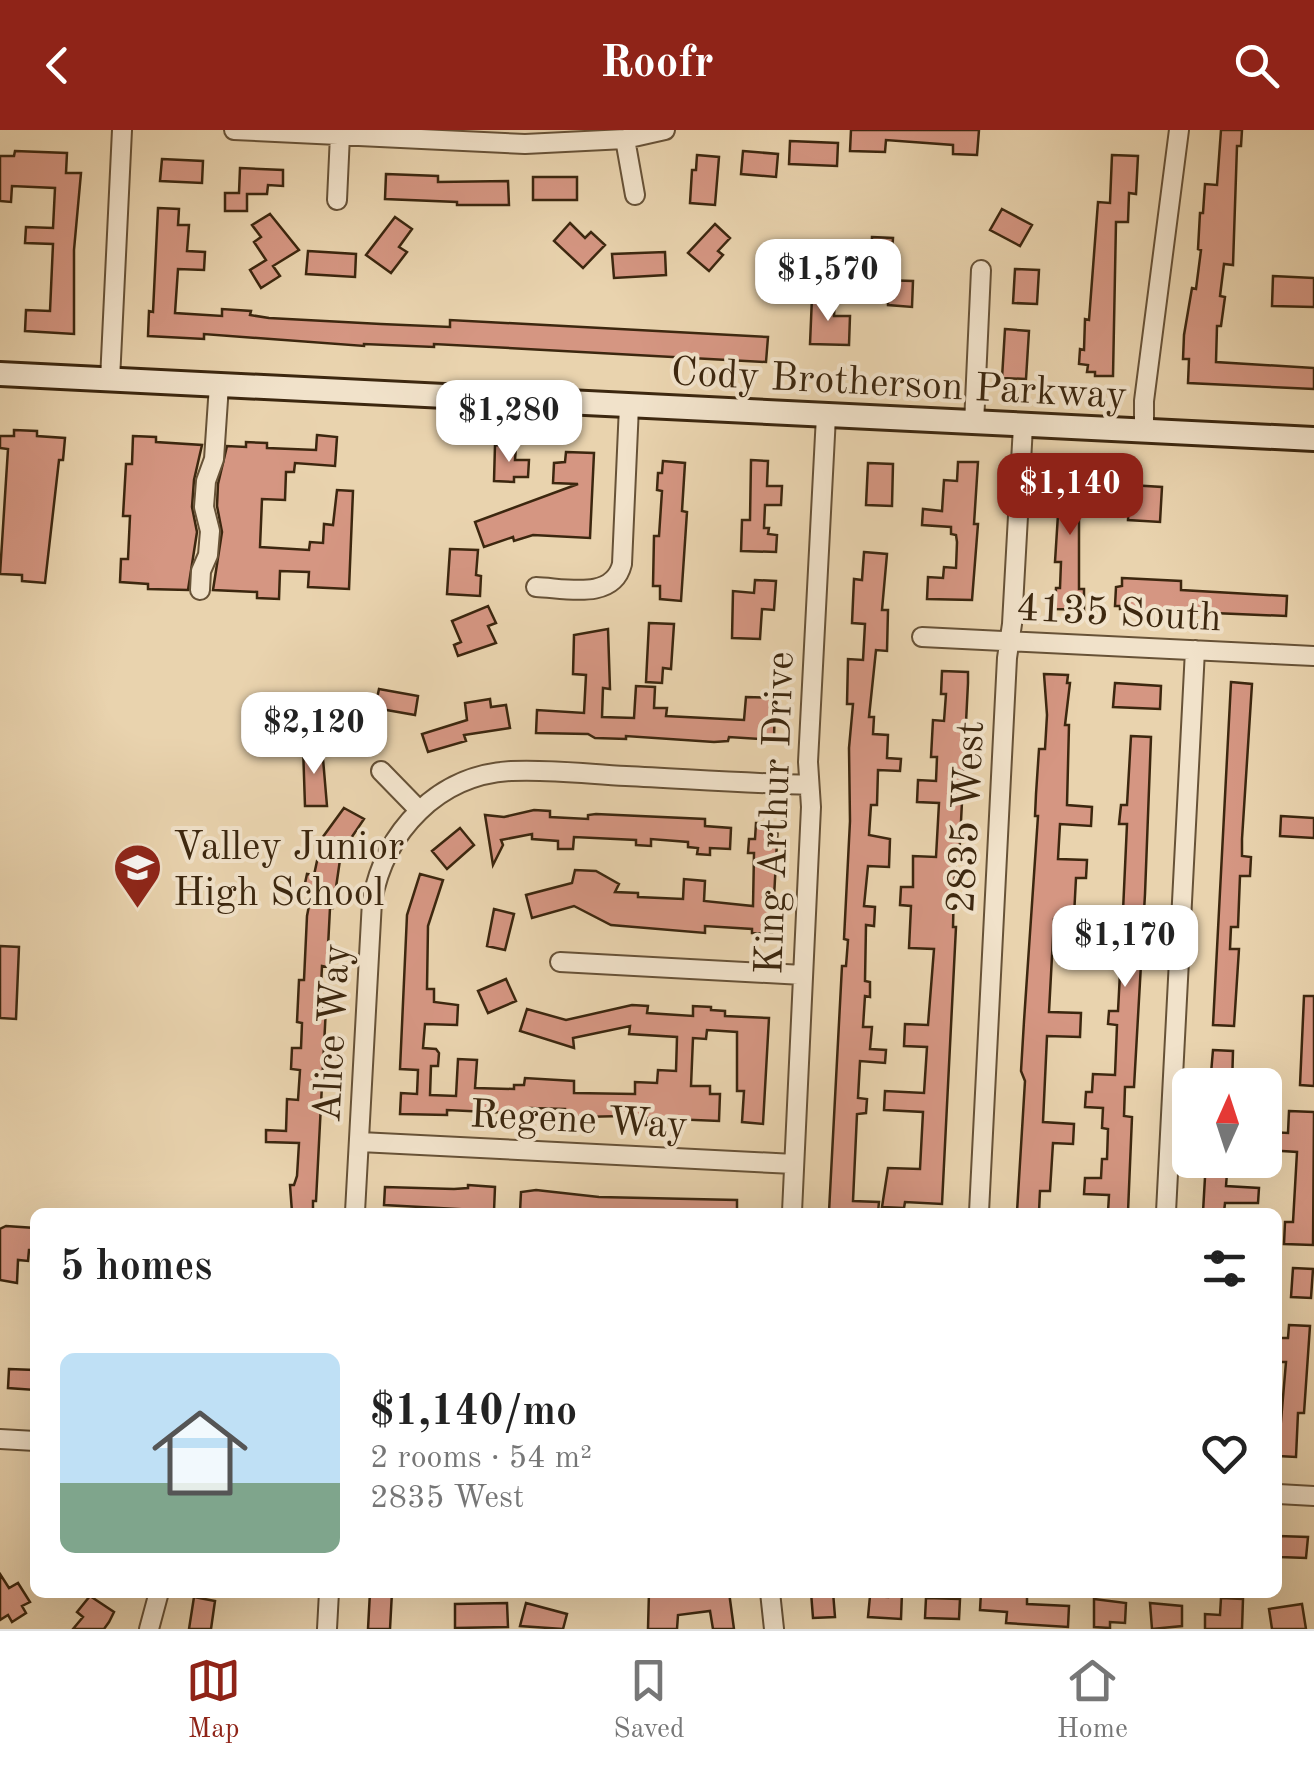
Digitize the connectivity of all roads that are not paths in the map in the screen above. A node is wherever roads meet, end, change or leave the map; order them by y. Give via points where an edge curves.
1 (122, 130) edge
2 (234, 130) edge
3 (665, 130) edge
4 (1179, 130) edge
5 (340, 136) junction
6 (625, 139) junction
7 (635, 195) dead end
8 (337, 200) dead end
9 (980, 270) dead end
10 (0, 374) edge
11 (110, 380) junction
12 (219, 385) junction
13 (629, 406) junction
14 (826, 416) junction
15 (974, 424) junction
16 (1022, 426) junction
17 (1144, 432) junction
18 (1314, 439) edge
19 (536, 586) dead end
20 (200, 590) dead end
21 (922, 637) dead end
22 (1010, 641) junction
23 (1195, 650) junction
24 (1314, 656) edge
25 (381, 772) dead end
26 (809, 785) junction
27 (419, 810) junction
28 (560, 962) dead end
29 (803, 975) junction
30 (360, 1142) junction
31 (794, 1164) junction
32 (355, 1208) edge
33 (792, 1208) edge
34 (979, 1208) edge
35 (1166, 1208) edge
36 (0, 1439) edge
37 (30, 1441) edge
38 (1282, 1494) edge
39 (1314, 1496) edge
40 (157, 1598) edge
41 (329, 1598) edge
42 (771, 1598) edge
43 (148, 1629) edge
44 (327, 1629) edge
45 (774, 1629) edge

1 - 11 street
2 - 5 street
3 - 6 street
4 - 17 street
5 - 6 street via 525,144
5 - 8 street
6 - 7 street
9 - 15 street
10 - 11 main road, Cody Brotherson Parkway
11 - 12 main road, Cody Brotherson Parkway
12 - 13 main road, Cody Brotherson Parkway
12 - 20 street
13 - 14 main road, Cody Brotherson Parkway
13 - 19 street via 618,576 593,590
14 - 15 main road, Cody Brotherson Parkway
14 - 26 street, King Arthur Drive
15 - 16 main road, Cody Brotherson Parkway
16 - 17 main road, Cody Brotherson Parkway
16 - 22 street, 2835 West
17 - 18 main road, Cody Brotherson Parkway
21 - 22 street, 4135 South
22 - 23 street, 4135 South
22 - 34 street, 2835 West
23 - 24 street, 4135 South
23 - 35 street
25 - 27 street
26 - 27 street, Alice Way via 512,771 464,781
26 - 29 street, King Arthur Drive
27 - 30 street, Alice Way via 386,855 372,901
28 - 29 street
29 - 31 street, King Arthur Drive
30 - 31 street, Regene Way
30 - 32 street, Alice Way
31 - 33 street, King Arthur Drive
36 - 37 street
38 - 39 street
40 - 43 street
41 - 44 street
42 - 45 street

